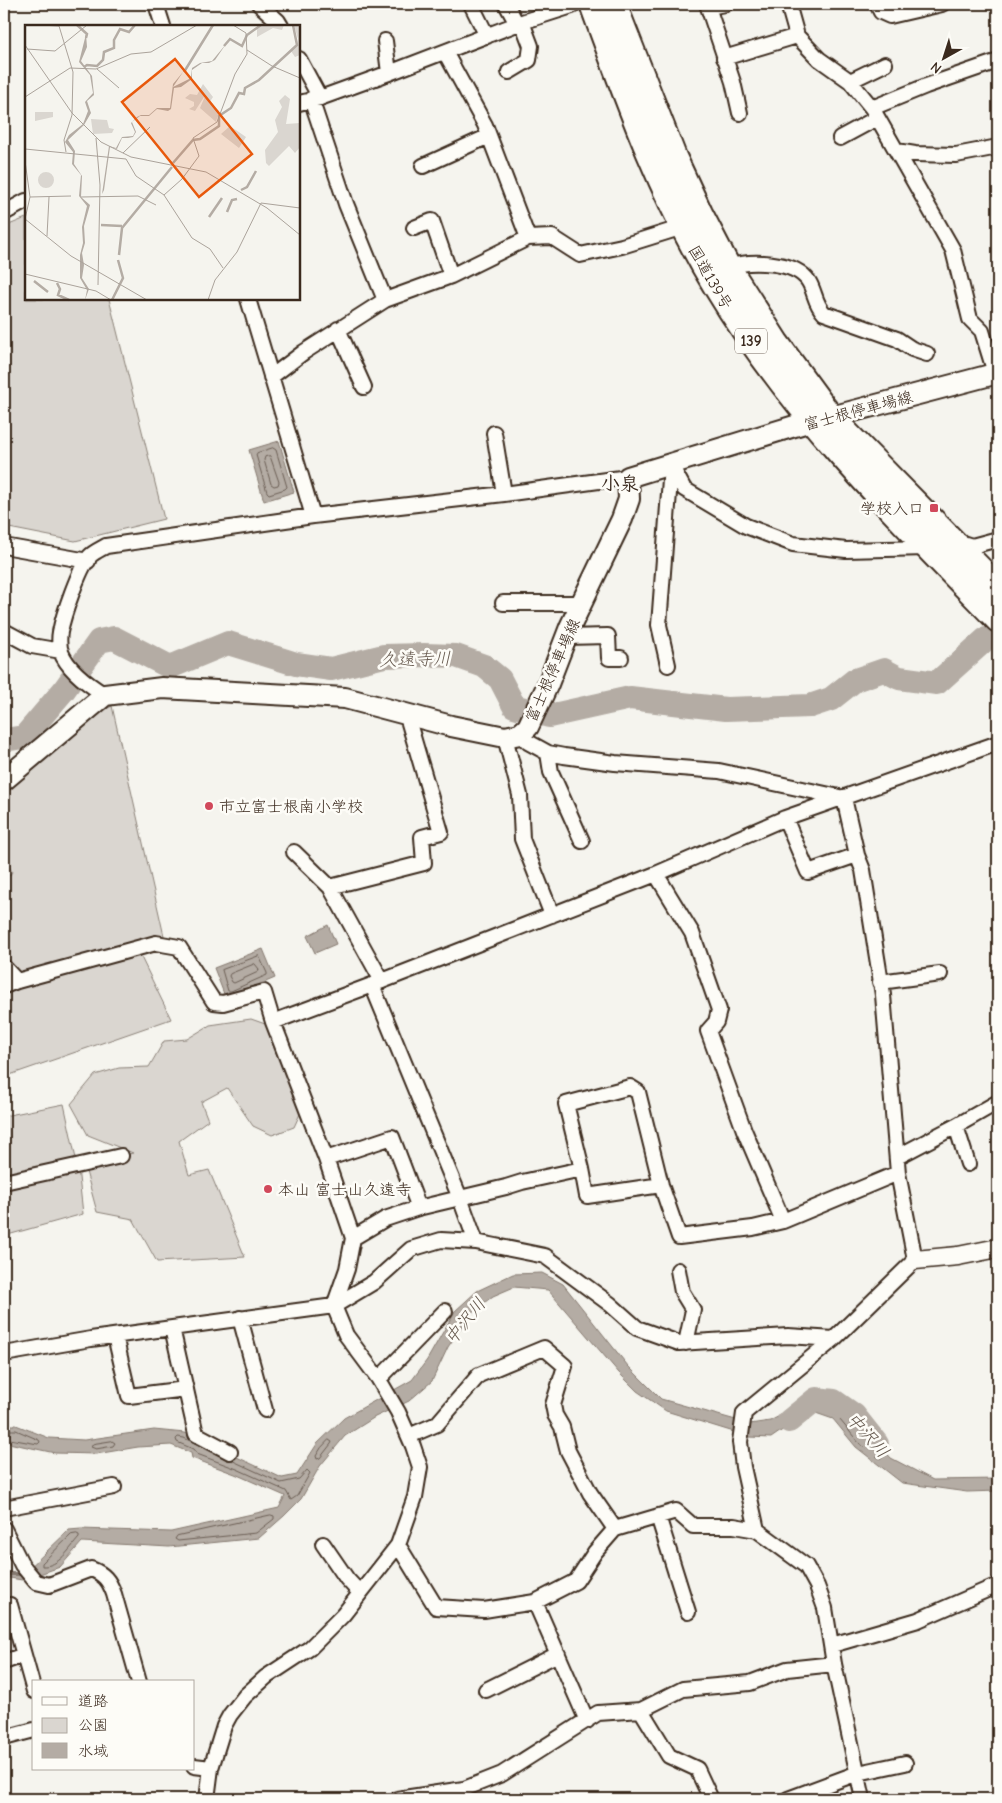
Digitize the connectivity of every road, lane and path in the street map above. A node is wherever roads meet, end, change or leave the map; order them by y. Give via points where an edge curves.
1 (156, 4) edge
2 (259, 4) edge
3 (471, 4) edge
4 (506, 4) edge
5 (614, 4) edge
6 (725, 4) edge
7 (788, 4) edge
8 (876, 4) edge
9 (942, 4) edge
10 (582, 5) edge
11 (519, 23) junction
12 (164, 25) edge
13 (280, 25) edge
14 (487, 36) junction
15 (797, 36) junction
16 (385, 41) dead end
17 (445, 52) junction
18 (724, 58) junction
19 (998, 61) edge
20 (300, 64) edge
21 (886, 64) dead end
22 (509, 72) dead end
23 (388, 73) junction
24 (850, 81) junction
25 (310, 100) edge
26 (740, 113) dead end
27 (874, 113) junction
28 (489, 136) junction
29 (840, 138) dead end
30 (998, 147) edge
31 (897, 151) junction
32 (423, 166) dead end
33 (25, 202) edge
34 (4, 213) edge
35 (682, 227) junction
36 (414, 228) dead end
37 (528, 238) junction
38 (728, 268) junction
39 (451, 276) junction
40 (248, 300) edge
41 (386, 300) junction
42 (338, 329) junction
43 (927, 354) dead end
44 (997, 373) edge
45 (271, 376) junction
46 (364, 387) dead end
47 (821, 419) junction
48 (494, 433) dead end
49 (671, 465) junction
50 (628, 477) junction
51 (504, 494) junction
52 (313, 516) junction
53 (949, 539) junction
54 (998, 539) edge
55 (4, 546) edge
56 (927, 548) junction
57 (88, 560) junction
58 (998, 587) edge
59 (503, 603) dead end
60 (582, 603) junction
61 (998, 620) edge
62 (4, 631) edge
63 (566, 637) junction
64 (61, 651) junction
65 (621, 658) dead end
66 (668, 665) dead end
67 (99, 691) junction
68 (406, 713) junction
69 (518, 733) junction
70 (997, 741) edge
71 (548, 753) junction
72 (4, 780) edge
73 (844, 798) junction
74 (785, 818) junction
75 (582, 842) dead end
76 (294, 852) dead end
77 (856, 854) junction
78 (656, 874) junction
79 (330, 887) junction
80 (552, 915) junction
81 (4, 967) edge
82 (940, 974) dead end
83 (880, 982) junction
84 (10, 983) edge
85 (377, 983) junction
86 (273, 1022) junction
87 (998, 1102) edge
88 (956, 1126) junction
89 (121, 1156) dead end
90 (897, 1157) junction
91 (326, 1159) junction
92 (968, 1164) dead end
93 (582, 1169) junction
94 (898, 1173) junction
95 (4, 1182) edge
96 (661, 1185) junction
97 (460, 1198) junction
98 (419, 1208) junction
99 (782, 1221) junction
100 (353, 1238) junction
101 (476, 1242) junction
102 (998, 1248) edge
103 (915, 1260) junction
104 (678, 1270) dead end
105 (334, 1306) junction
106 (445, 1311) dead end
107 (240, 1318) junction
108 (172, 1328) junction
109 (115, 1336) junction
110 (834, 1339) junction
111 (686, 1343) junction
112 (4, 1354) edge
113 (381, 1384) junction
114 (186, 1390) junction
115 (265, 1410) dead end
116 (409, 1436) junction
117 (230, 1452) dead end
118 (114, 1487) dead end
119 (4, 1508) edge
120 (658, 1516) junction
121 (4, 1529) edge
122 (615, 1529) junction
123 (757, 1530) junction
124 (323, 1544) dead end
125 (398, 1545) junction
126 (998, 1585) edge
127 (360, 1593) junction
128 (535, 1602) junction
129 (10, 1605) dead end
130 (688, 1612) dead end
131 (832, 1645) junction
132 (558, 1654) junction
133 (24, 1655) junction
134 (4, 1662) edge
135 (834, 1664) junction
136 (138, 1680) edge
137 (32, 1684) edge
138 (486, 1690) dead end
139 (641, 1710) junction
140 (587, 1721) junction
141 (32, 1731) edge
142 (4, 1738) edge
143 (905, 1762) dead end
144 (195, 1766) edge
145 (211, 1768) junction
146 (858, 1773) junction
147 (207, 1799) edge
148 (397, 1799) edge
149 (711, 1799) edge
150 (788, 1799) edge
151 (863, 1799) edge

1 - 12 street
2 - 13 street
3 - 14 street
4 - 11 street
5 - 38 highway, 国道139号 / 139 via 674,157
6 - 18 street via 708,8
7 - 15 street
8 - 9 street via 881,12 890,16
10 - 11 street
10 - 35 highway, 国道139号 / 139
11 - 14 street
11 - 22 street via 531,46 529,60
14 - 17 street
15 - 18 street
15 - 24 street via 819,59
16 - 23 street
17 - 23 street
17 - 28 street
18 - 26 street
19 - 27 street via 926,86
20 - 25 street
21 - 24 street
23 - 25 street
24 - 27 street
25 - 41 street via 346,204
27 - 29 street
27 - 31 street
28 - 32 street
28 - 37 street
30 - 31 street via 956,155
31 - 44 street via 953,250 970,319 982,331
33 - 34 street
35 - 37 street via 580,255 552,237
35 - 47 highway, 国道139号 / 139 via 759,353
36 - 39 street via 432,222
37 - 39 street
38 - 43 street via 758,263 791,267 809,282 818,307 824,313 897,339
38 - 47 highway, 国道139号 / 139
39 - 41 street
40 - 45 street
41 - 42 street
42 - 45 street
42 - 46 street
44 - 47 main road, 富士根停車場線
45 - 52 street
47 - 49 main road, 富士根停車場線
47 - 53 highway, 国道139号 / 139
47 - 56 highway, 国道139号 / 139
48 - 51 street
49 - 50 main road, 富士根停車場線
49 - 56 street via 684,489 746,526 793,544 846,550
49 - 66 street via 659,625
50 - 51 street
50 - 60 main road, 富士根停車場線 via 629,499 622,519
51 - 52 street
52 - 57 street via 106,546
53 - 54 street via 972,546
53 - 58 highway, 国道139号 / 139
55 - 57 street
56 - 61 highway, 国道139号 / 139
57 - 64 street via 65,613 59,634
59 - 60 street
60 - 63 main road, 富士根停車場線
62 - 64 street via 32,646
63 - 65 street via 608,636 609,658
63 - 69 main road, 富士根停車場線 via 548,684
64 - 67 street via 69,665
67 - 68 main road via 162,688 345,698
67 - 72 main road
68 - 69 main road via 451,726
68 - 79 street via 441,832 422,837 424,863
69 - 71 street
69 - 80 street via 522,838
70 - 73 street
71 - 73 street via 615,764 719,771
71 - 75 street via 551,772
73 - 74 street
73 - 77 street
74 - 77 street via 808,872
74 - 78 street
76 - 79 street
77 - 83 street via 863,870
78 - 80 street
78 - 99 street via 692,933 719,1010 716,1022 708,1031
79 - 85 street
80 - 85 street
81 - 84 street
82 - 83 street
83 - 90 street
84 - 86 street via 156,943 179,947 214,1002 223,1003 264,992
85 - 86 street
85 - 97 street
86 - 91 street
87 - 88 street
88 - 90 street
88 - 92 street
89 - 95 street
90 - 94 street
91 - 98 street via 392,1137
91 - 100 street
93 - 96 street via 587,1196
93 - 96 street via 566,1104 630,1087 638,1092
93 - 97 street
94 - 99 street
94 - 103 street
96 - 99 street via 679,1237
97 - 98 street
97 - 101 street
98 - 100 street via 385,1219
100 - 105 street via 347,1269
101 - 105 street via 441,1240 411,1249 374,1282
101 - 111 street via 545,1256 637,1328
102 - 103 street
103 - 110 street
104 - 111 street via 682,1292 693,1310
105 - 107 street
105 - 113 street via 346,1335
106 - 113 street
107 - 108 street
107 - 115 street
108 - 109 street
108 - 114 street
109 - 112 street
109 - 114 street via 129,1396
110 - 111 street via 788,1336
110 - 123 street via 744,1413 740,1445
113 - 116 street
114 - 117 street via 196,1434
116 - 122 street via 437,1424 479,1375 544,1348 566,1366 554,1405 568,1451 590,1493
116 - 125 street via 420,1467 415,1497
118 - 119 street
120 - 122 street
120 - 123 street via 676,1511 693,1526 734,1526
120 - 130 street
121 - 136 street via 22,1565 36,1582 49,1585 91,1569 110,1582
122 - 128 street via 576,1581
123 - 131 street via 806,1566 824,1608
124 - 127 street
125 - 127 street
125 - 128 street via 436,1607 484,1610
126 - 131 street via 918,1620
127 - 145 street via 310,1648 266,1677 245,1696 224,1726
128 - 132 street
129 - 133 street
131 - 135 street
132 - 138 street
132 - 140 street
133 - 134 street
133 - 137 street
135 - 139 street via 787,1669 750,1684 683,1688
135 - 146 street
139 - 140 street via 598,1713
139 - 149 street via 669,1756 698,1769
140 - 148 street via 502,1774 464,1789
141 - 142 street
143 - 146 street
144 - 145 street
145 - 147 street
146 - 150 street
146 - 151 street

